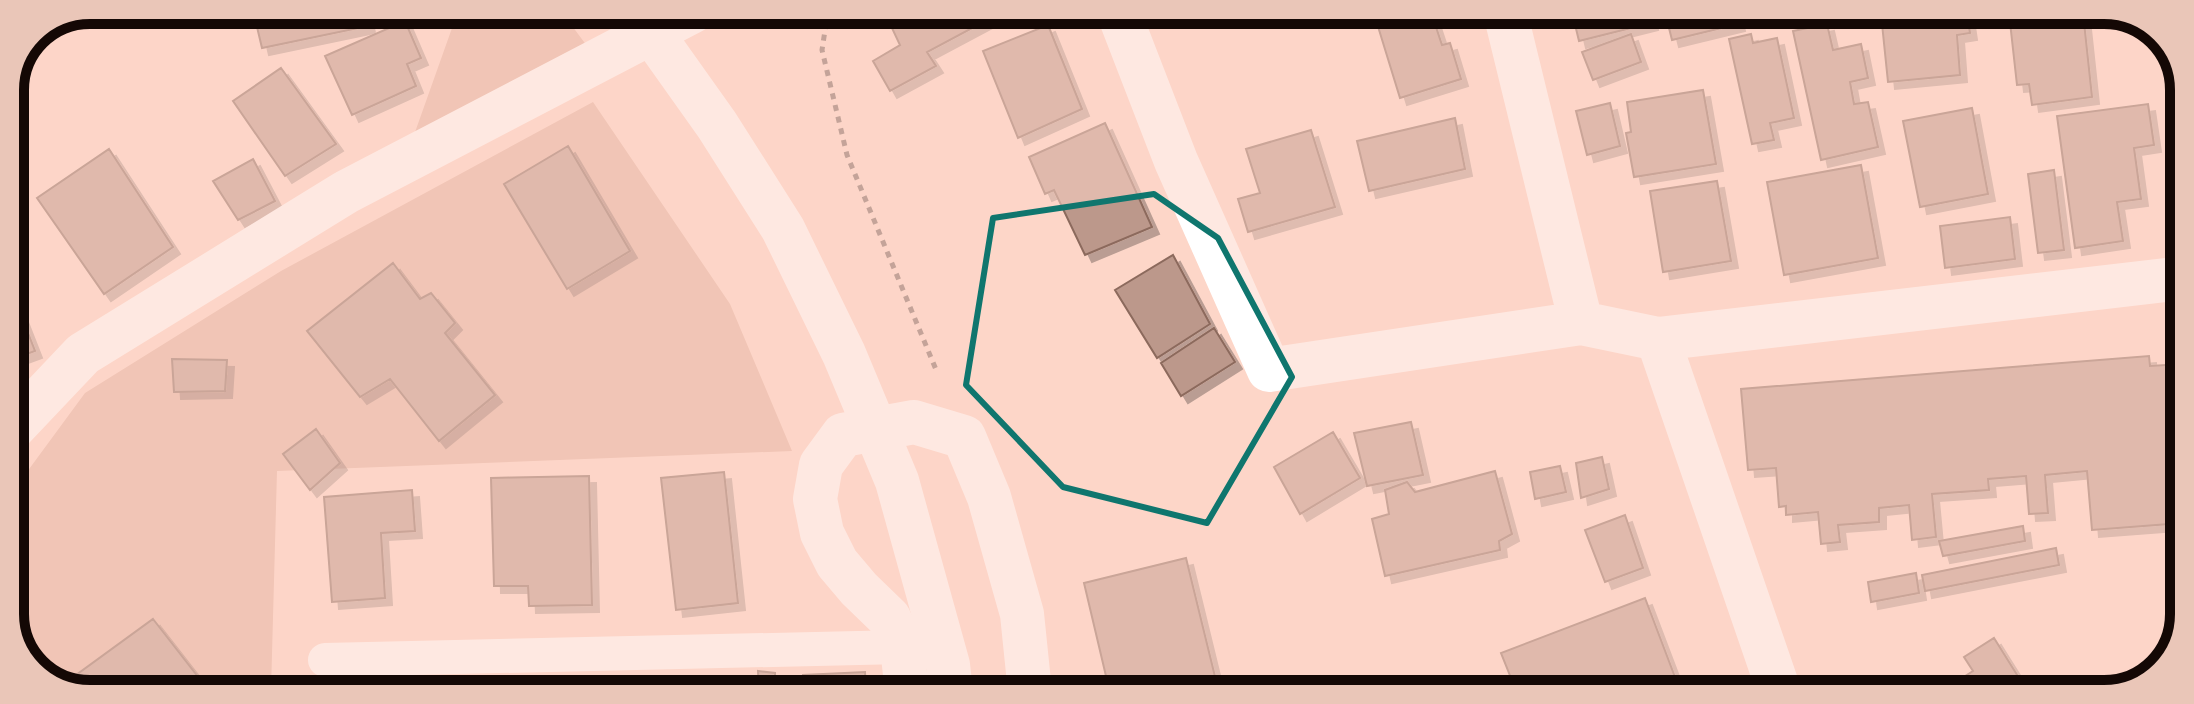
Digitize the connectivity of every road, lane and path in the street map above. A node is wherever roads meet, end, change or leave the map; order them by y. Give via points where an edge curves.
1 (640, 24) edge
2 (645, 24) edge
3 (826, 24) edge
4 (1123, 24) edge
5 (1508, 24) edge
6 (2170, 280) edge
7 (1581, 323) junction
8 (1658, 339) junction
9 (24, 416) edge
10 (964, 437) junction
11 (902, 647) junction
12 (325, 660) dead end
13 (906, 680) edge
14 (950, 680) edge
15 (1029, 680) edge
16 (1775, 680) edge

1 - 9 street via 346,192 83,354
2 - 14 street via 783,229 844,354 897,481
3 - 10 path via 822,50 847,155
4 - 7 street via 1176,161 1269,370
5 - 7 street
6 - 8 street
7 - 8 street
8 - 16 street
10 - 11 street via 914,422 843,435 821,465 815,499 822,533 837,563 889,618
10 - 15 street via 989,497 1022,614
11 - 12 lane
11 - 13 street

